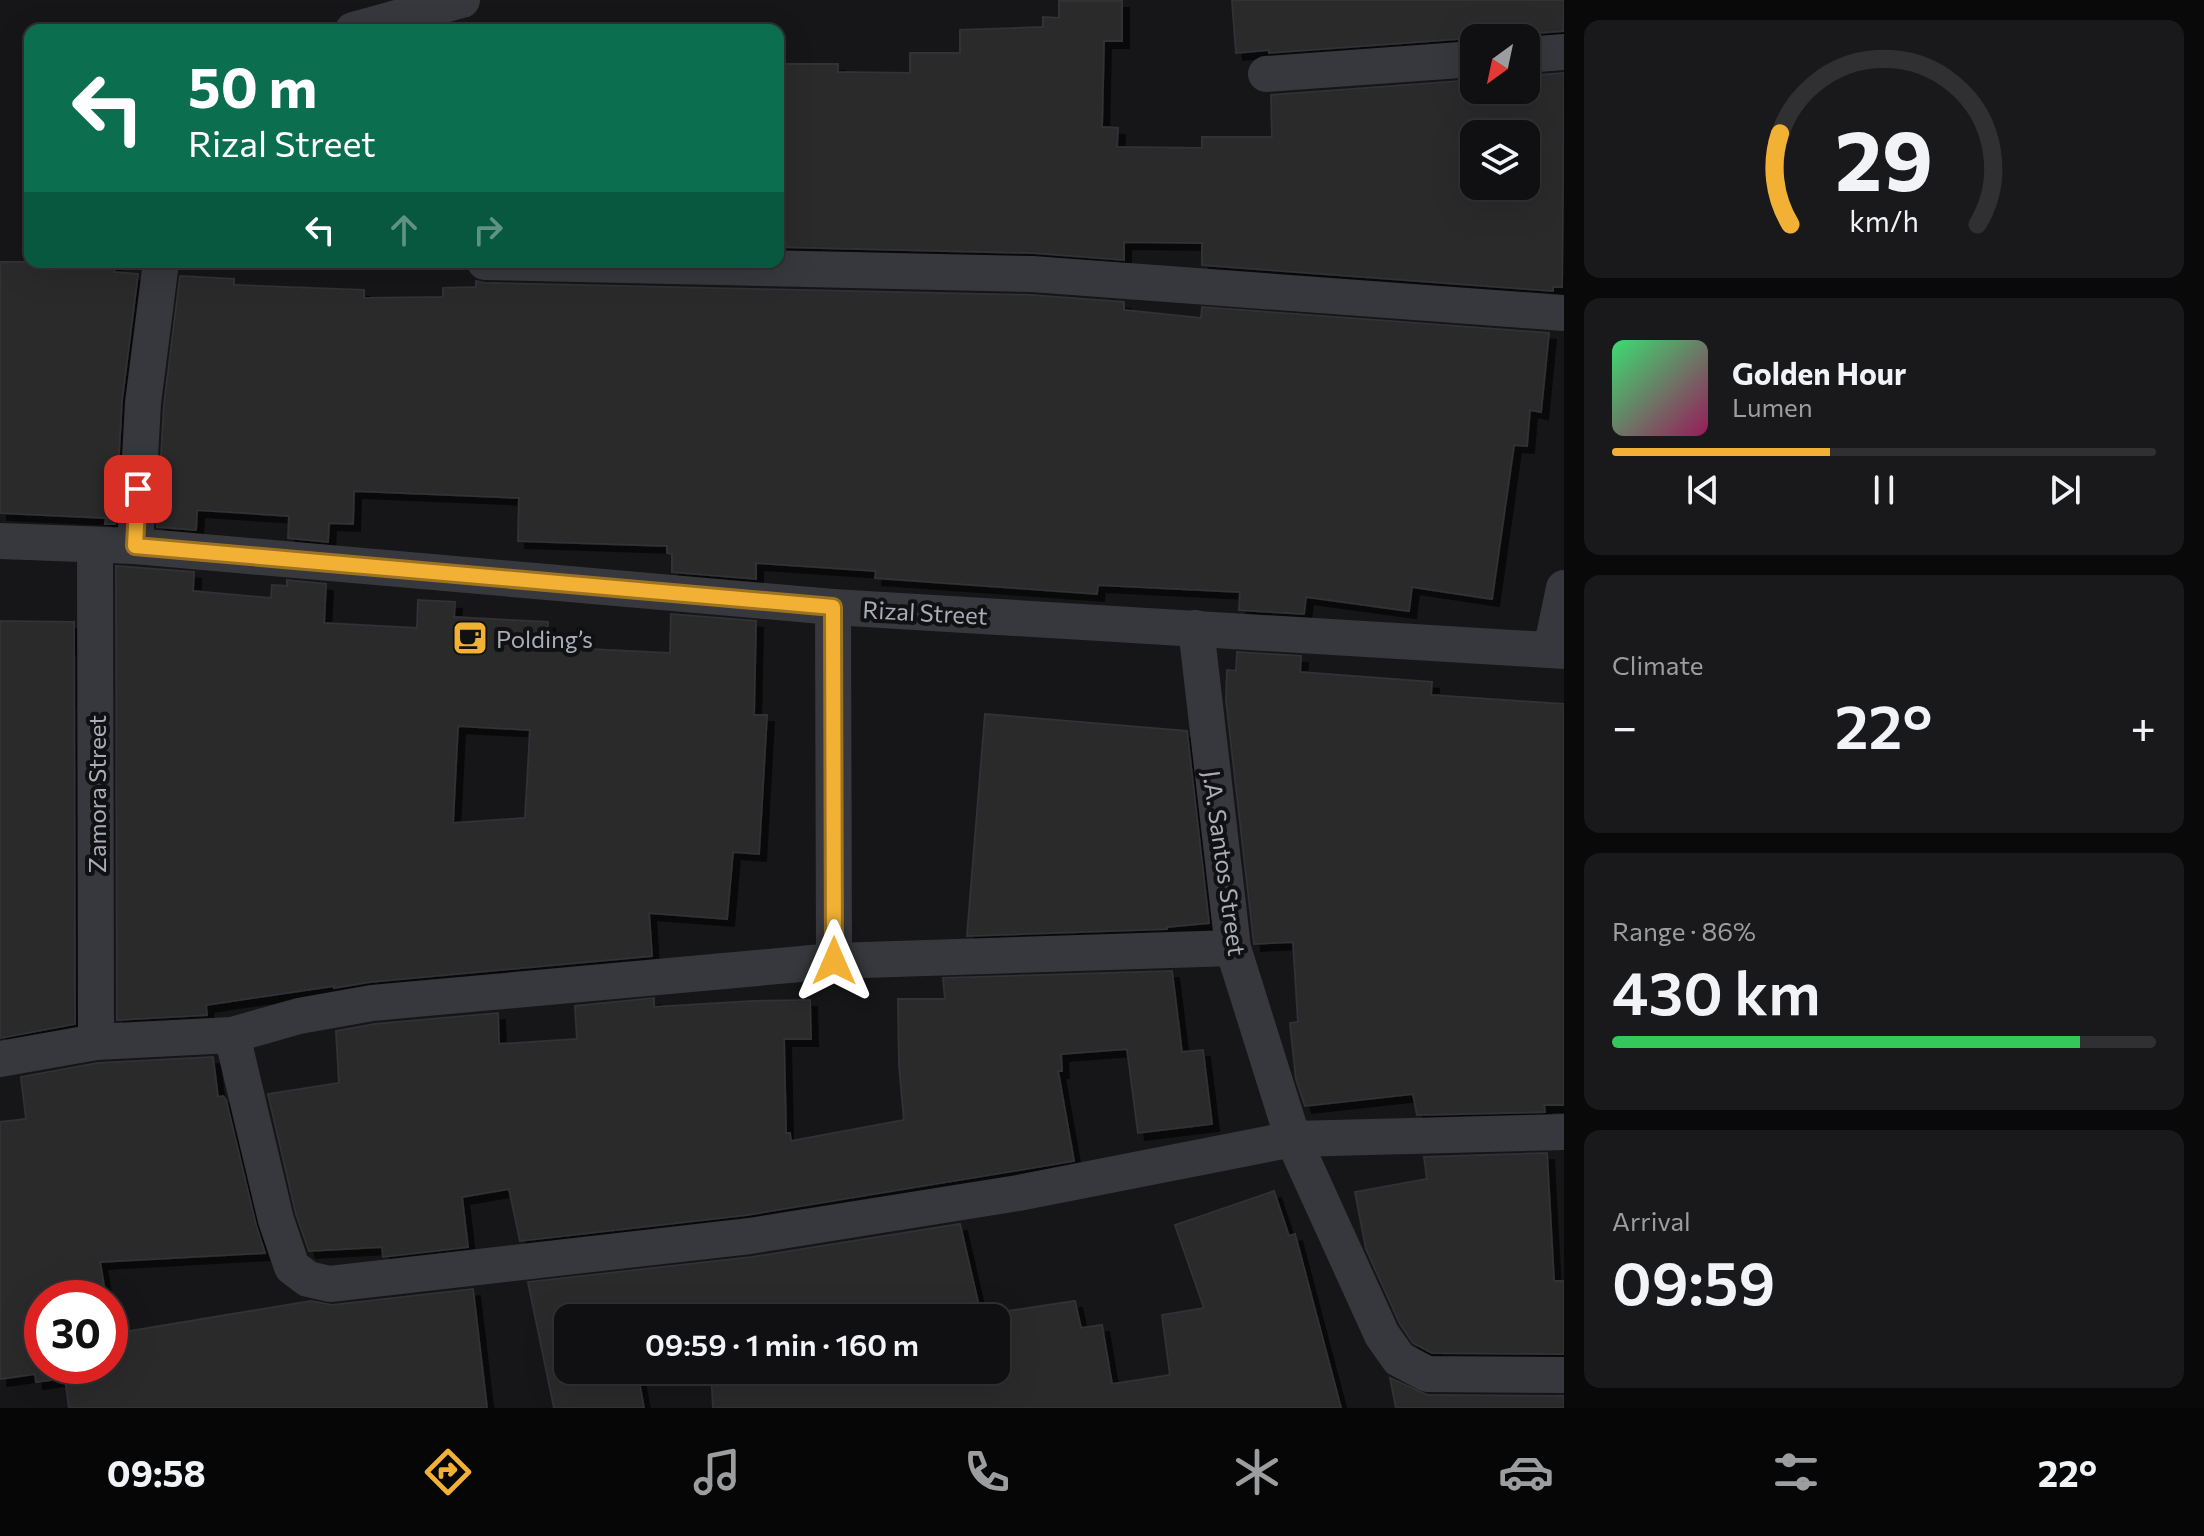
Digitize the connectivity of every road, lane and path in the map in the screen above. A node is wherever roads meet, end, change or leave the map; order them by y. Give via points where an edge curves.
1 (462, 0) edge
2 (375, 24) edge
3 (1564, 52) edge
4 (1540, 54) edge
5 (1460, 60) edge
6 (1266, 74) dead end
7 (160, 268) edge
8 (758, 268) edge
9 (1564, 313) edge
10 (0, 541) edge
11 (95, 545) junction
12 (135, 546) junction
13 (1564, 588) edge
14 (833, 607) junction
15 (1196, 628) junction
16 (1558, 650) edge
17 (1233, 948) junction
18 (834, 961) junction
19 (232, 1035) junction
20 (96, 1042) junction
21 (0, 1059) edge
22 (1564, 1132) edge
23 (1293, 1139) junction
24 (1564, 1375) edge

1 - 2 street
3 - 4 street
5 - 6 street
7 - 12 street via 143,403
8 - 9 street via 1032,274
10 - 11 street, Rizal Street
11 - 12 street, Rizal Street
11 - 20 street, Zamora Street
12 - 14 street, Rizal Street
13 - 16 street
14 - 15 street, Rizal Street
14 - 18 street
15 - 16 street, Rizal Street
15 - 17 street, J.A. Santos Street
17 - 18 street
17 - 23 street, J.A. Santos Street
18 - 19 street via 372,1003
19 - 20 street
19 - 23 street via 292,1267 308,1279 330,1284 750,1236 1018,1193
20 - 21 street
22 - 23 street
23 - 24 street, J.A. Santos Street via 1382,1335 1399,1359 1427,1374

